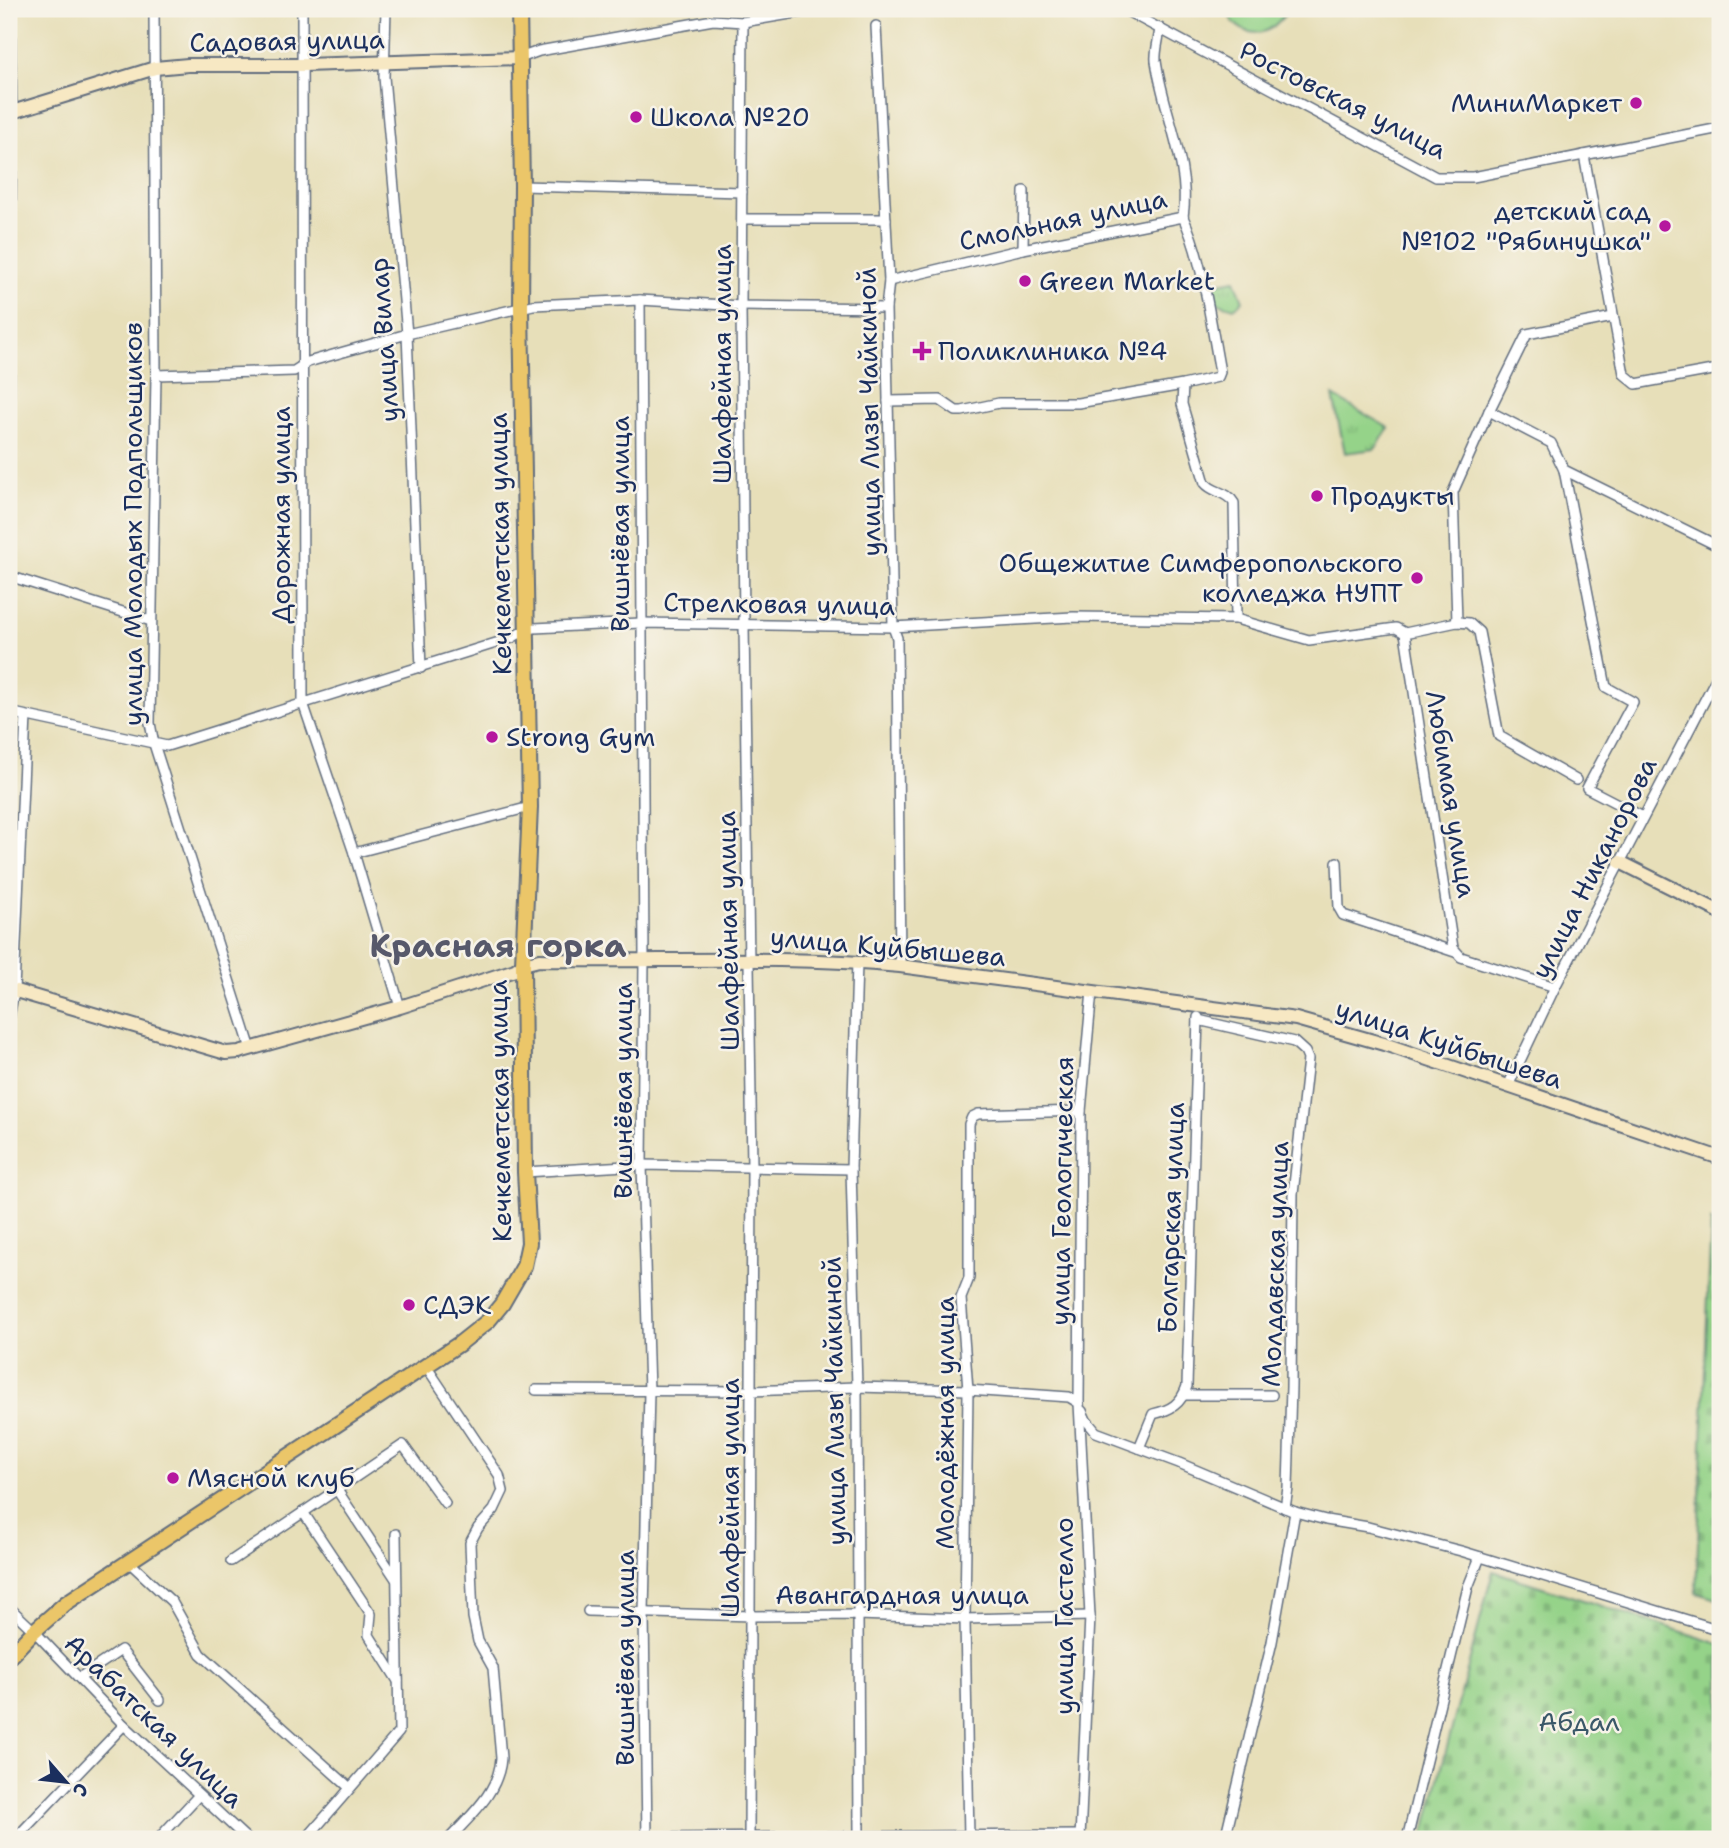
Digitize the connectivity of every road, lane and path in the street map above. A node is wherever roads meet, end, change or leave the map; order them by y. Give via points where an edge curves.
1 (10, 9) edge
2 (154, 9) edge
3 (302, 9) edge
4 (386, 9) edge
5 (519, 9) edge
6 (821, 9) edge
7 (1123, 9) edge
8 (743, 22) junction
9 (876, 26) dead end
10 (1160, 28) junction
11 (520, 58) junction
12 (384, 63) junction
13 (303, 65) junction
14 (155, 68) junction
15 (10, 113) edge
16 (1720, 128) edge
17 (1584, 155) junction
18 (522, 186) junction
19 (1024, 191) dead end
20 (742, 192) junction
21 (1183, 217) junction
22 (743, 219) junction
23 (886, 219) junction
24 (1023, 249) junction
25 (889, 281) junction
26 (640, 300) junction
27 (741, 306) junction
28 (886, 308) junction
29 (521, 309) junction
30 (1613, 317) junction
31 (407, 334) junction
32 (301, 366) junction
33 (1718, 369) dead end
34 (156, 375) junction
35 (1183, 385) junction
36 (888, 401) junction
37 (9, 408) edge
38 (1489, 411) junction
39 (1564, 470) junction
40 (1720, 547) edge
41 (9, 576) edge
42 (1236, 619) junction
43 (151, 621) junction
44 (1457, 622) junction
45 (641, 623) junction
46 (744, 625) junction
47 (893, 627) junction
48 (525, 630) junction
49 (1405, 633) junction
50 (421, 668) junction
51 (1720, 671) edge
52 (303, 703) junction
53 (9, 712) edge
54 (26, 716) junction
55 (154, 744) junction
56 (1576, 780) dead end
57 (530, 807) junction
58 (1643, 817) junction
59 (354, 853) junction
60 (1337, 862) dead end
61 (1620, 862) junction
62 (1720, 912) edge
63 (1458, 955) junction
64 (750, 959) junction
65 (644, 961) junction
66 (857, 962) junction
67 (523, 964) junction
68 (900, 966) junction
69 (1555, 987) junction
70 (11, 989) edge
71 (1092, 991) junction
72 (1198, 1004) junction
73 (400, 1007) junction
74 (9, 1018) edge
75 (1198, 1020) junction
76 (251, 1049) junction
77 (1508, 1086) junction
78 (1081, 1111) junction
79 (1720, 1158) edge
80 (642, 1165) junction
81 (752, 1166) junction
82 (851, 1169) junction
83 (525, 1172) junction
84 (426, 1366) junction
85 (857, 1387) junction
86 (536, 1390) dead end
87 (968, 1390) junction
88 (649, 1391) junction
89 (750, 1391) junction
90 (1184, 1395) junction
91 (1272, 1395) dead end
92 (1079, 1398) junction
93 (1139, 1448) junction
94 (337, 1490) junction
95 (445, 1503) dead end
96 (1285, 1508) junction
97 (1295, 1512) junction
98 (303, 1513) junction
99 (396, 1534) dead end
100 (1480, 1556) junction
101 (231, 1561) dead end
102 (129, 1562) junction
103 (397, 1581) junction
104 (9, 1607) edge
105 (588, 1611) dead end
106 (644, 1613) junction
107 (858, 1615) junction
108 (752, 1616) junction
109 (1090, 1616) junction
110 (965, 1619) junction
111 (1720, 1630) edge
112 (34, 1631) junction
113 (9, 1657) edge
114 (79, 1678) junction
115 (399, 1683) junction
116 (160, 1700) dead end
117 (124, 1726) junction
118 (350, 1788) junction
119 (199, 1795) junction
120 (859, 1837) edge
121 (1080, 1837) edge
122 (749, 1838) edge
123 (969, 1838) edge
124 (15, 1839) edge
125 (158, 1839) edge
126 (247, 1839) edge
127 (306, 1839) edge
128 (449, 1839) edge
129 (647, 1839) edge
130 (1225, 1839) edge
131 (1407, 1839) edge

1 - 15 street
2 - 14 street, улица Молодых Подпольщиков
3 - 13 street, Дорожная улица
4 - 12 street, улица Вилар
5 - 11 main road, Кечкеметская улица
6 - 8 street, Садовая улица
7 - 10 street, Ростовская улица
8 - 11 street, Садовая улица via 713,20 675,26
8 - 20 street, Шалфейная улица
9 - 23 street, улица Лизы Чайкиной
10 - 17 street, Ростовская улица via 1436,177 1473,177
10 - 21 street, Смольная улица via 1156,58 1178,159
11 - 12 main road, Садовая улица
11 - 18 main road, Кечкеметская улица
12 - 13 main road, Садовая улица
12 - 31 street, улица Вилар
13 - 14 main road, Садовая улица
13 - 32 street, Дорожная улица
14 - 15 main road, Садовая улица
14 - 34 street, улица Молодых Подпольщиков
15 - 37 street
16 - 17 street, Ростовская улица
17 - 30 street
18 - 20 street
18 - 29 main road, Кечкеметская улица
19 - 24 street
20 - 22 street, Шалфейная улица
21 - 24 street, Смольная улица
21 - 35 street via 1191,233 1220,372 1215,378
22 - 23 street
22 - 27 street, Шалфейная улица
23 - 25 street, улица Лизы Чайкиной
24 - 25 street, Смольная улица
25 - 28 street, улица Лизы Чайкиной
26 - 27 street
26 - 29 street
26 - 45 street, Вишнёвая улица
27 - 28 street
27 - 46 street, Шалфейная улица
28 - 36 street, улица Лизы Чайкиной
29 - 31 street
29 - 48 main road, Кечкеметская улица
30 - 33 street via 1624,374 1636,384
30 - 38 street via 1527,334
31 - 32 street
31 - 50 street, улица Вилар
32 - 34 street via 294,371
32 - 52 street, Дорожная улица
34 - 43 street, улица Молодых Подпольщиков
35 - 36 street via 1078,403 999,403 962,411 940,400
35 - 42 street via 1182,404 1205,483 1234,503
36 - 47 street, улица Лизы Чайкиной
38 - 39 street via 1551,443
38 - 44 street via 1452,492
39 - 40 street
39 - 58 street via 1606,687 1633,702 1587,788
41 - 43 street
42 - 47 street, Стрелковая улица via 1073,617
42 - 49 street, Стрелковая улица via 1309,640 1396,628
43 - 55 street, улица Молодых Подпольщиков
44 - 49 street, Стрелковая улица
44 - 56 street via 1469,623 1479,632 1499,736
45 - 46 street, Стрелковая улица
45 - 48 street, Стрелковая улица
45 - 65 street, Вишнёвая улица
46 - 47 street, Стрелковая улица
46 - 64 street, Шалфейная улица
47 - 68 street, улица Лизы Чайкиной via 897,638
48 - 50 street, Стрелковая улица
48 - 57 main road, Кечкеметская улица
49 - 63 street, Любимая улица
50 - 52 street, Стрелковая улица
51 - 58 street, улица Никанорова
52 - 55 street, Стрелковая улица via 167,746
52 - 59 street, Дорожная улица
53 - 54 street, Стрелковая улица
54 - 55 street, Стрелковая улица
54 - 70 street
55 - 76 street, улица Молодых Подпольщиков
57 - 59 street
57 - 67 main road, Кечкеметская улица
58 - 61 street, улица Никанорова
59 - 73 street, Дорожная улица
60 - 63 street via 1343,915
61 - 62 main road
61 - 69 street, улица Никанорова
63 - 69 street
64 - 65 main road, улица Куйбышева
64 - 66 main road, улица Куйбышева
64 - 81 street, Шалфейная улица
65 - 67 main road, улица Куйбышева via 539,960
65 - 80 street, Вишнёвая улица
66 - 68 main road, улица Куйбышева
66 - 82 street, улица Лизы Чайкиной
67 - 73 main road, улица Куйбышева
67 - 83 main road, Кечкеметская улица
68 - 71 main road, улица Куйбышева
69 - 77 street, улица Никанорова
70 - 74 street
70 - 76 main road, улица Куйбышева via 226,1054
71 - 72 main road, улица Куйбышева
71 - 78 street, улица Геологическая
72 - 75 street, Болгарская улица
72 - 77 main road, улица Куйбышева via 1296,1019
73 - 76 main road, улица Куйбышева
75 - 90 street, Болгарская улица
75 - 96 street, Молдавская улица via 1294,1042 1308,1059 1293,1194
77 - 79 main road, улица Куйбышева
78 - 87 street, Молодёжная улица via 978,1114 970,1120 969,1278 961,1298
78 - 92 street, улица Геологическая
80 - 81 street
80 - 83 street
80 - 88 street, Вишнёвая улица
81 - 82 street
81 - 89 street, Шалфейная улица
82 - 85 street, улица Лизы Чайкиной
83 - 84 main road, Кечкеметская улица via 529,1243 514,1286 488,1321
84 - 102 main road, Кечкеметская улица
84 - 128 street via 499,1475 503,1491 470,1543 473,1617 478,1641 493,1668 500,1772 485,1799
85 - 87 street
85 - 89 street
85 - 107 street, улица Лизы Чайкиной
86 - 88 street
87 - 92 street
87 - 110 street, Молодёжная улица
88 - 89 street
88 - 106 street, Вишнёвая улица
89 - 108 street, Шалфейная улица
90 - 91 street
90 - 93 street via 1171,1409 1153,1414
92 - 93 street via 1086,1420 1096,1432
92 - 109 street, улица Гастелло
93 - 96 street
94 - 95 street via 403,1445
94 - 98 street
94 - 103 street
96 - 97 street
97 - 100 street
97 - 130 street via 1272,1642
98 - 101 street
98 - 115 street via 371,1614 369,1635
99 - 103 street
100 - 111 street
100 - 131 street via 1468,1587
102 - 112 main road, Кечкеметская улица via 66,1603
102 - 118 street via 172,1602 201,1654
103 - 115 street
104 - 112 street, Арабатская улица
105 - 106 street, Авангардная улица
106 - 108 street, Авангардная улица
106 - 129 street, Вишнёвая улица
107 - 108 street, Авангардная улица
107 - 110 street, Авангардная улица
107 - 120 street, улица Лизы Чайкиной
108 - 122 street, Шалфейная улица
109 - 110 street, Авангардная улица
109 - 121 street, улица Гастелло
110 - 123 street, Молодёжная улица
112 - 113 main road, Кечкеметская улица
112 - 114 street, Арабатская улица
114 - 116 street via 121,1650
114 - 117 street, Арабатская улица
115 - 118 street via 399,1732
117 - 119 street, Арабатская улица
117 - 124 street
118 - 127 street
119 - 125 street
119 - 126 street, Арабатская улица
120 - 122 street
120 - 123 street
121 - 123 street
122 - 129 street

